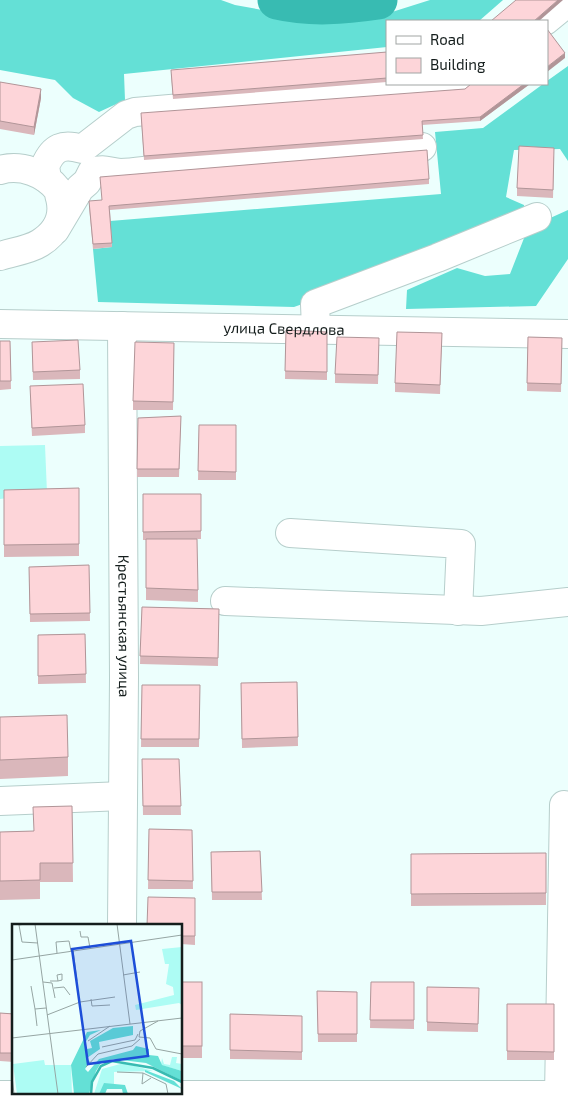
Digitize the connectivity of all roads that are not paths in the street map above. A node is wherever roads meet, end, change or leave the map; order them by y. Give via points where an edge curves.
1 (568, 2) edge
2 (547, 20) edge
3 (447, 85) edge
4 (422, 146) dead end
5 (0, 170) edge
6 (72, 176) junction
7 (537, 216) dead end
8 (0, 256) edge
9 (0, 324) edge
10 (122, 326) junction
11 (316, 329) junction
12 (568, 334) edge
13 (290, 533) dead end
14 (225, 601) dead end
15 (568, 602) edge
16 (458, 611) junction
17 (123, 796) junction
18 (0, 801) edge
19 (564, 805) dead end
20 (122, 924) edge
21 (0, 1095) edge
22 (564, 1095) edge
23 (120, 1098) edge
24 (397, 1101) edge

1 - 2 street
3 - 6 street via 126,114
4 - 6 street via 118,173 106,169
5 - 6 street via 14,167 41,175
6 - 8 street via 55,230 32,247
7 - 11 street via 315,304
9 - 10 street, улица Свердлова
10 - 11 street, улица Свердлова
10 - 17 street, Крестьянская улица
11 - 12 street, улица Свердлова
13 - 16 street via 462,544
14 - 16 street
15 - 16 street
17 - 18 street
17 - 20 street, Крестьянская улица
19 - 22 street
21 - 23 street
22 - 24 street
23 - 24 street

